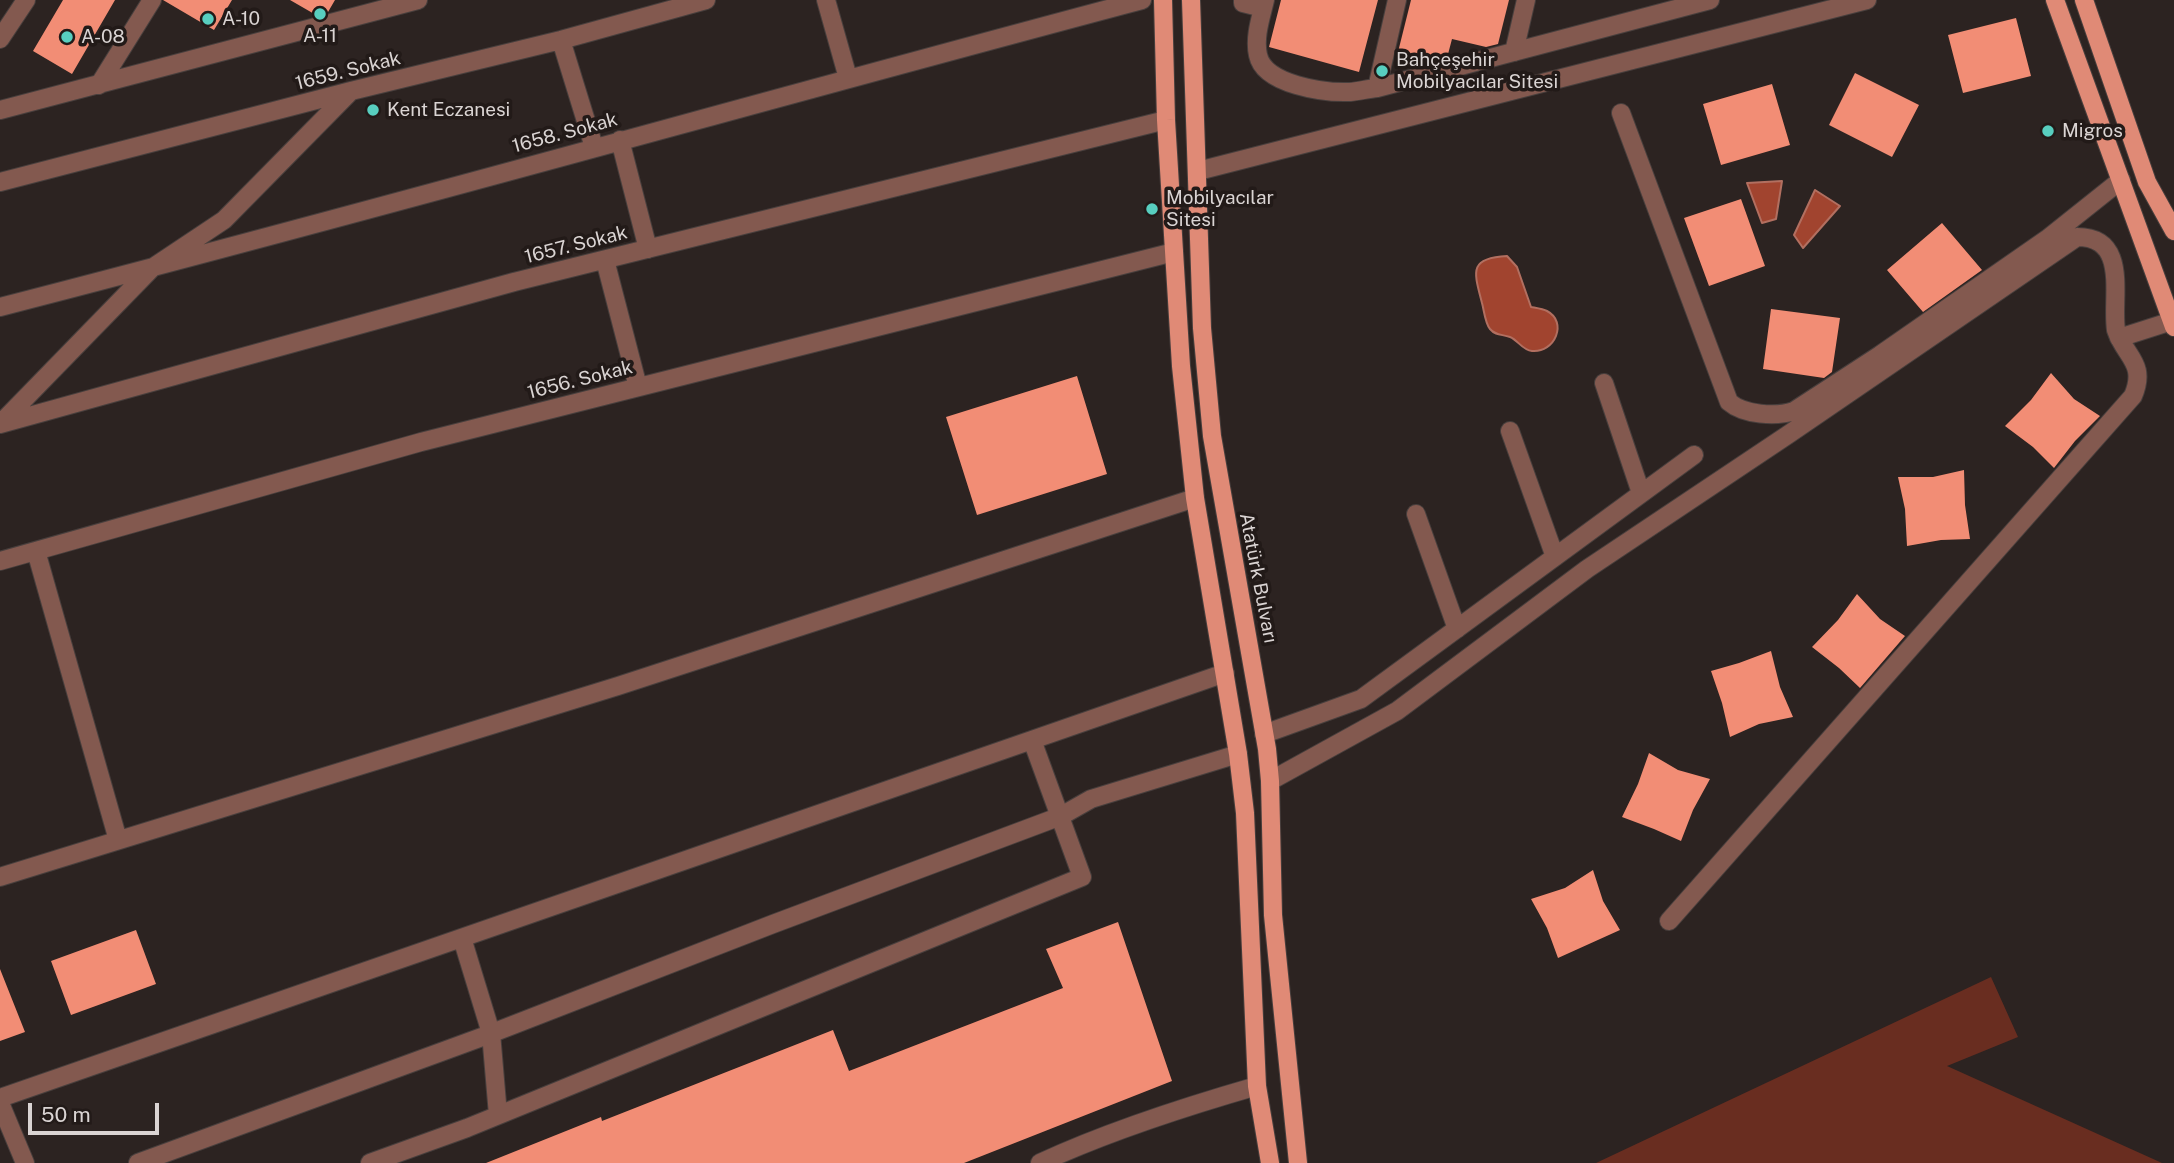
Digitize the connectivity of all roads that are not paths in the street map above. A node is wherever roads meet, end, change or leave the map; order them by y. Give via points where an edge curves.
1 (26, 0) edge
2 (152, 0) edge
3 (418, 0) edge
4 (706, 0) edge
5 (826, 0) edge
6 (1142, 0) edge
7 (1163, 0) edge
8 (1191, 0) edge
9 (1243, 0) edge
10 (1397, 0) edge
11 (1526, 0) edge
12 (1710, 0) edge
13 (1867, 0) edge
14 (2055, 0) edge
15 (2084, 0) edge
16 (1264, 4) edge
17 (1648, 8) edge
18 (0, 39) edge
19 (561, 40) junction
20 (1514, 52) junction
21 (848, 78) junction
22 (99, 85) junction
23 (1377, 88) junction
24 (351, 91) junction
25 (0, 110) edge
26 (1621, 113) dead end
27 (1166, 120) junction
28 (620, 140) junction
29 (594, 147) junction
30 (1198, 171) junction
31 (2121, 180) junction
32 (0, 182) edge
33 (2147, 182) junction
34 (2174, 213) edge
35 (2174, 231) edge
36 (648, 249) junction
37 (1174, 252) junction
38 (605, 260) junction
39 (152, 268) junction
40 (0, 307) edge
41 (2174, 322) edge
42 (2119, 338) junction
43 (1604, 383) dead end
44 (638, 387) junction
45 (0, 424) edge
46 (1510, 431) dead end
47 (1694, 455) dead end
48 (1641, 493) junction
49 (1195, 498) junction
50 (1416, 514) dead end
51 (36, 551) junction
52 (1555, 557) junction
53 (0, 561) edge
54 (1457, 629) junction
55 (1225, 673) junction
56 (1032, 740) junction
57 (1266, 742) junction
58 (1238, 754) junction
59 (1270, 781) junction
60 (1060, 816) junction
61 (118, 840) junction
62 (0, 877) edge
63 (1670, 921) dead end
64 (462, 938) junction
65 (491, 1033) junction
66 (1289, 1084) junction
67 (1257, 1086) junction
68 (0, 1101) edge
69 (498, 1115) junction
70 (1065, 1157) edge
71 (24, 1163) edge
72 (138, 1163) edge
73 (370, 1163) edge
74 (1040, 1163) edge
75 (1270, 1163) edge
76 (1298, 1163) edge

1 - 18 street
2 - 22 street
3 - 22 street
4 - 19 street, 1659. Sokak
5 - 21 street
6 - 21 street, 1658. Sokak
7 - 27 main road
8 - 30 main road, Atatürk Bulvarı
9 - 16 street
10 - 23 street
11 - 20 street
12 - 17 street
13 - 30 street
14 - 31 main road
15 - 33 main road
16 - 23 street via 1257,53 1268,71 1330,92
17 - 20 street
19 - 24 street, 1659. Sokak
19 - 29 street
20 - 23 street
21 - 28 street, 1658. Sokak
22 - 25 street
24 - 32 street, 1659. Sokak
24 - 39 street via 224,220
26 - 31 street via 1729,402 1742,410 1794,411 2047,239
27 - 36 street, 1657. Sokak
27 - 37 main road
28 - 29 street, 1658. Sokak
28 - 36 street
29 - 39 street, 1658. Sokak
30 - 57 main road, Atatürk Bulvarı via 1202,328 1212,436
31 - 41 main road
33 - 34 main road
33 - 35 main road
36 - 38 street, 1657. Sokak
37 - 44 street, 1656. Sokak
37 - 49 main road
38 - 44 street
38 - 45 street, 1657. Sokak
39 - 40 street, 1658. Sokak
39 - 45 street
41 - 42 street
42 - 59 street via 2116,282 2109,253 2091,239 2077,237 1587,569 1397,711
42 - 63 street via 2138,374 2129,402
43 - 48 street
44 - 51 street, 1656. Sokak via 421,442
46 - 52 street
47 - 48 street
48 - 52 street
49 - 55 main road
49 - 61 street via 605,690
50 - 54 street
51 - 53 street, 1656. Sokak
51 - 61 street
52 - 54 street
54 - 57 street via 1361,699
55 - 56 street
55 - 58 main road
56 - 60 street
56 - 64 street
57 - 58 main road
57 - 59 main road, Atatürk Bulvarı
58 - 60 street via 1091,799
58 - 67 main road via 1245,813
59 - 66 main road, Atatürk Bulvarı via 1273,915
60 - 65 street
60 - 69 street via 1082,877
61 - 62 street
64 - 65 street
64 - 68 street
65 - 69 street
65 - 72 street
66 - 67 main road
66 - 76 main road, Atatürk Bulvarı
67 - 70 street via 1199,1103
67 - 75 main road
68 - 71 street
69 - 73 street
70 - 74 street

